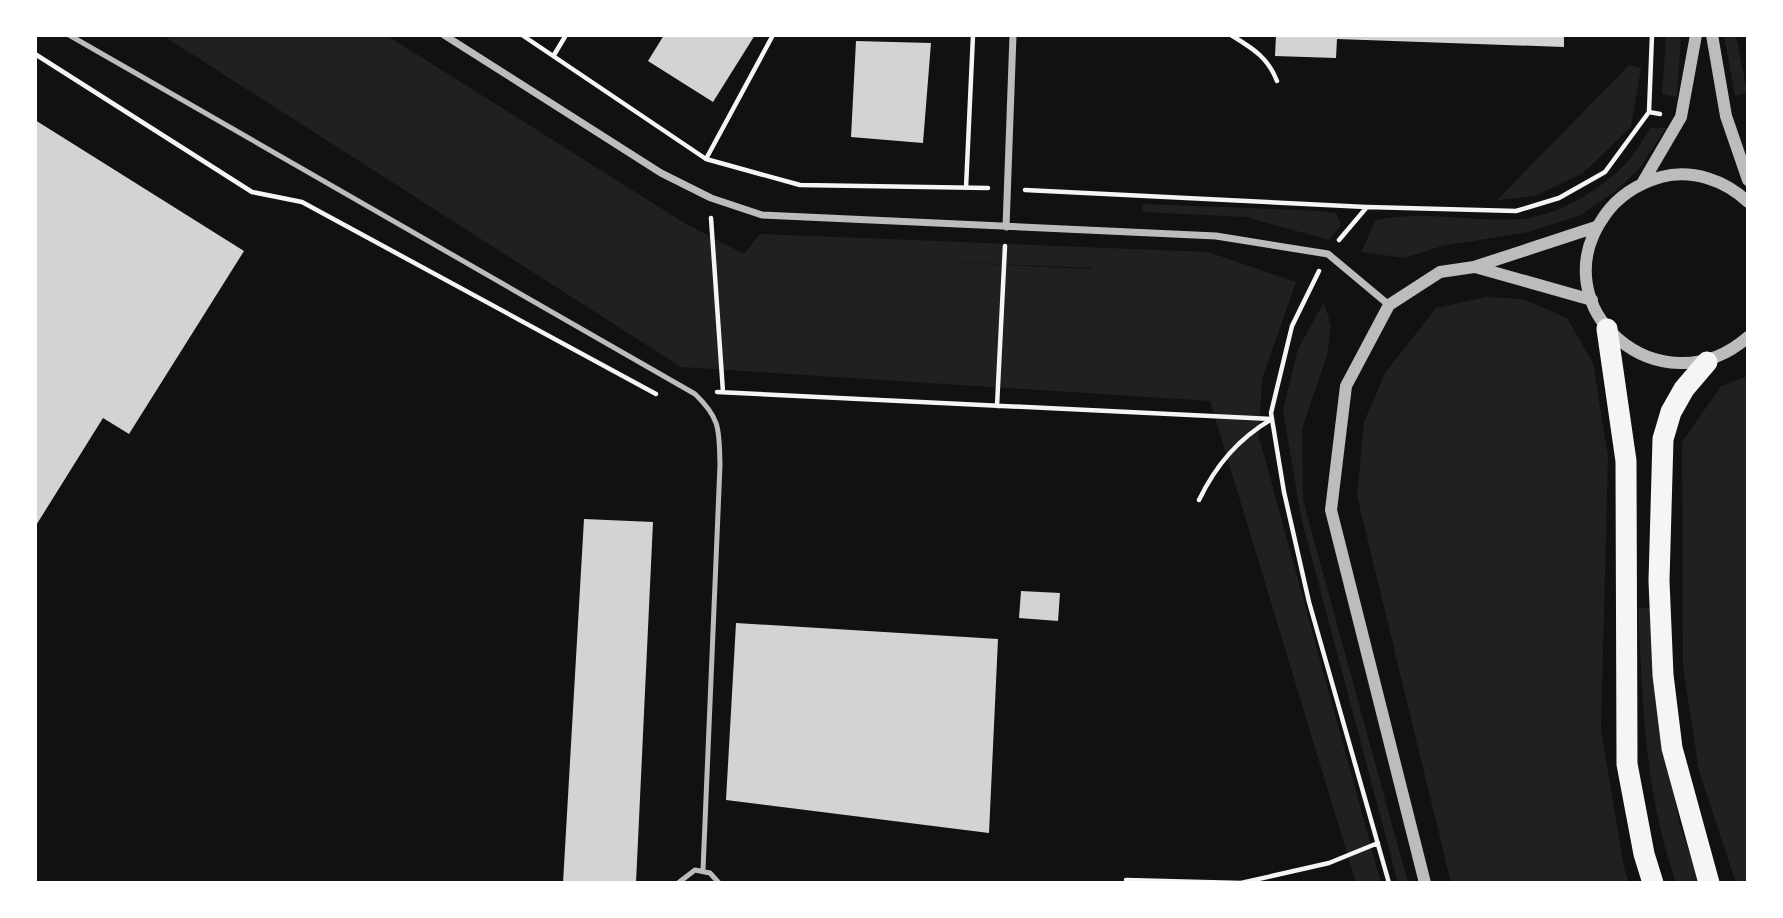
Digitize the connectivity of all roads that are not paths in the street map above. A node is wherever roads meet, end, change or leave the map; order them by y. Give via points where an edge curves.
1 (69, 35) edge
2 (444, 35) edge
3 (1013, 35) edge
4 (1696, 35) edge
5 (1712, 35) edge
6 (1748, 180) edge
7 (1643, 182) junction
8 (1748, 202) edge
9 (1006, 227) junction
10 (1596, 227) junction
11 (1475, 267) junction
12 (1592, 300) junction
13 (1389, 305) junction
14 (1607, 329) junction
15 (1748, 337) edge
16 (1748, 348) edge
17 (1734, 350) junction
18 (1707, 362) junction
19 (703, 870) junction
20 (678, 883) edge
21 (719, 883) edge
22 (1425, 883) edge
23 (1653, 883) edge
24 (1709, 883) edge

1 - 19 lane via 695,394 713,411 719,429
2 - 9 street via 660,173 710,198 762,215
3 - 9 street
4 - 7 street via 1681,117
5 - 6 street via 1726,116
7 - 8 street via 1675,174 1707,177 1737,191
7 - 10 street via 1616,200
9 - 13 street via 1216,236 1328,254
10 - 11 street
10 - 12 street via 1588,251
11 - 12 street
11 - 13 street via 1440,272
12 - 14 street
13 - 22 street via 1346,386 1331,510
14 - 18 street via 1628,348 1652,360 1680,365
14 - 23 highway via 1626,461 1627,764
15 - 17 street
16 - 17 street
17 - 18 street
18 - 24 highway via 1671,412 1664,439 1659,581 1672,748
19 - 20 lane via 688,873
19 - 21 lane

